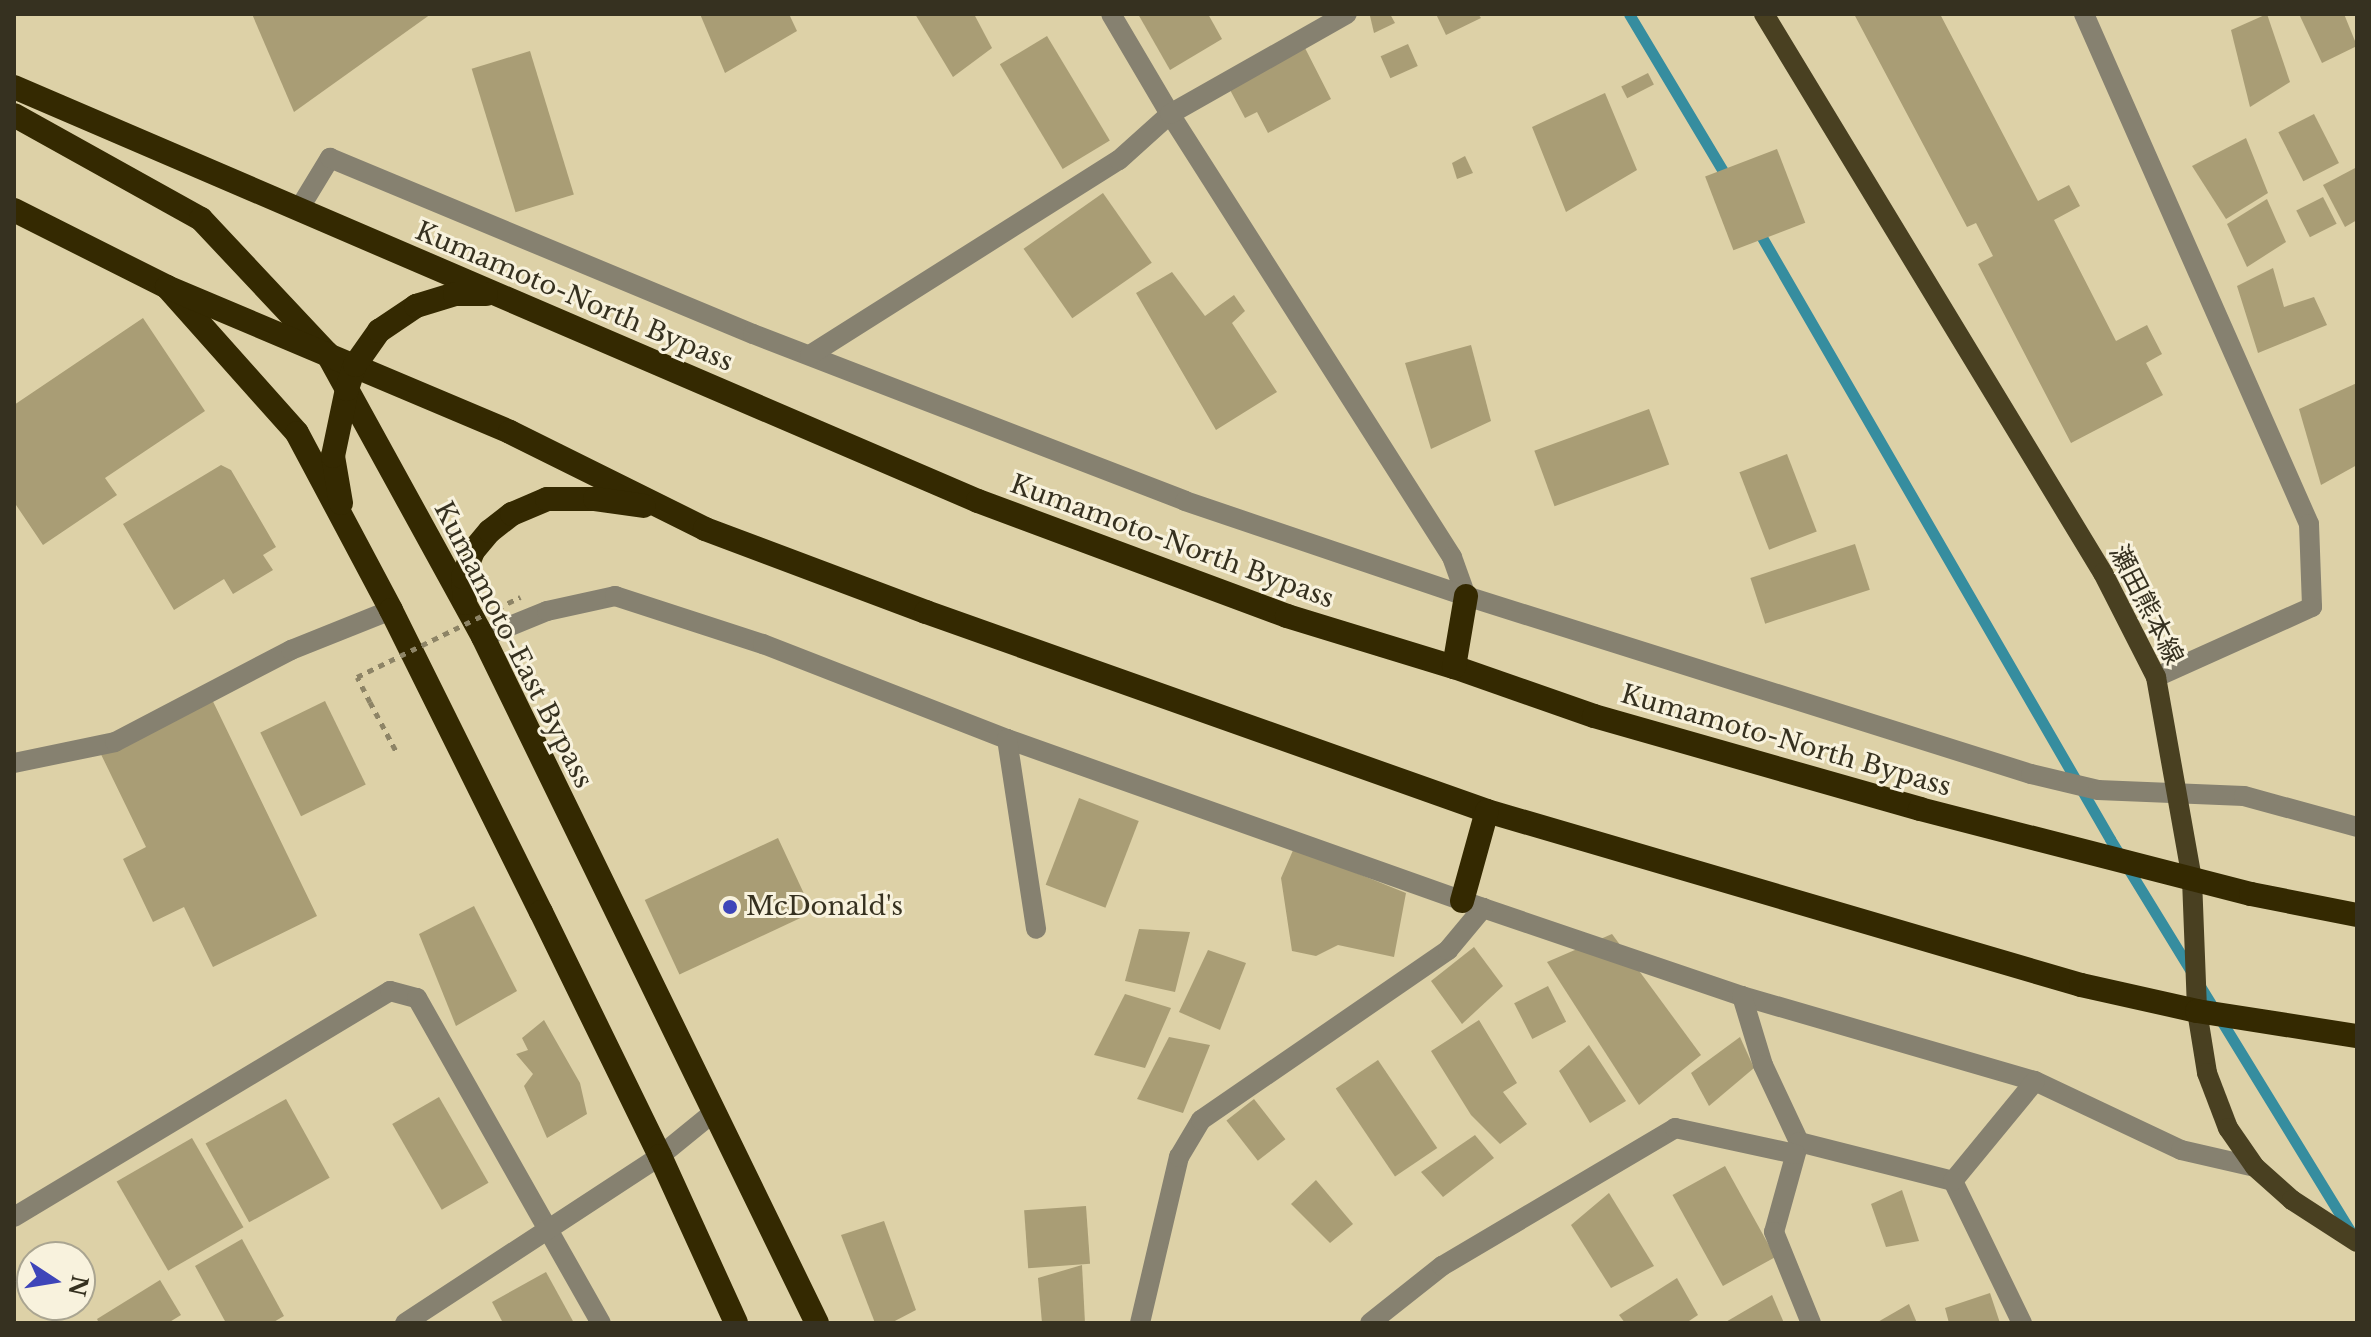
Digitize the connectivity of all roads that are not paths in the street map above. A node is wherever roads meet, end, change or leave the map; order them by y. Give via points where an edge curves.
1 (1111, 14) edge
2 (1347, 14) edge
3 (1764, 14) edge
4 (2084, 14) edge
5 (14, 87) edge
6 (1170, 114) junction
7 (14, 115) edge
8 (299, 209) junction
9 (14, 210) edge
10 (167, 287) junction
11 (494, 293) junction
12 (327, 353) junction
13 (810, 355) junction
14 (355, 365) junction
15 (347, 389) junction
16 (666, 510) junction
17 (345, 525) junction
18 (1466, 596) junction
19 (466, 606) junction
20 (391, 610) junction
21 (483, 637) junction
22 (1454, 667) junction
23 (2156, 677) junction
24 (1007, 739) junction
25 (14, 763) edge
26 (2179, 795) junction
27 (1487, 811) junction
28 (2357, 827) edge
29 (2192, 879) junction
30 (1472, 904) junction
31 (2357, 915) edge
32 (1036, 929) dead end
33 (1742, 996) junction
34 (2197, 1011) junction
35 (2357, 1036) edge
36 (2035, 1081) junction
37 (713, 1113) junction
38 (1797, 1148) junction
39 (660, 1156) junction
40 (2255, 1167) junction
41 (1953, 1181) junction
42 (14, 1217) edge
43 (549, 1229) junction
44 (2357, 1242) edge
45 (405, 1323) edge
46 (601, 1323) edge
47 (736, 1323) edge
48 (817, 1323) edge
49 (1140, 1323) edge
50 (1370, 1323) edge
51 (1811, 1323) edge
52 (2022, 1323) edge

1 - 6 street
2 - 6 street
3 - 23 main road, 瀬田熊本線 via 2095,559
4 - 23 street via 2309,524 2312,607
5 - 8 highway, Kumamoto-North Bypass
6 - 13 street via 1119,160
6 - 18 street via 1452,557
7 - 12 highway, Kumamoto-East Bypass via 201,219
8 - 11 highway, Kumamoto-North Bypass
8 - 13 street via 330,158
9 - 10 highway
10 - 12 highway
10 - 17 highway via 297,433
11 - 14 highway via 455,294 416,306 379,331
11 - 22 highway, Kumamoto-North Bypass via 978,501 1287,616
12 - 14 highway
12 - 15 highway, Kumamoto-East Bypass
13 - 18 street via 1185,501
14 - 15 highway
14 - 16 highway via 510,432
15 - 17 highway via 333,456
15 - 19 highway, Kumamoto-East Bypass
16 - 19 highway via 595,499 547,499 512,514 473,551 463,577
16 - 27 highway via 926,612
17 - 20 highway
18 - 22 highway
18 - 26 street via 2031,774 2098,790
19 - 21 highway, Kumamoto-East Bypass
20 - 25 street via 291,650 115,742
20 - 39 highway
21 - 24 street via 547,611 615,596 763,644
21 - 37 highway, Kumamoto-East Bypass
22 - 29 highway, Kumamoto-North Bypass via 1594,716
23 - 26 main road, 瀬田熊本線
24 - 30 street
24 - 32 street
26 - 28 street via 2244,796
26 - 29 main road, 瀬田熊本線
27 - 30 highway
27 - 34 highway via 2081,985
29 - 31 highway, Kumamoto-North Bypass
29 - 34 main road, 瀬田熊本線
30 - 33 street
30 - 49 street via 1448,950 1201,1120 1179,1157
33 - 36 street
33 - 38 street
34 - 35 highway
34 - 40 main road, 瀬田熊本線 via 2217,1101
36 - 40 street via 2181,1150
36 - 41 street
37 - 39 street
37 - 48 highway, Kumamoto-East Bypass
38 - 41 street
38 - 50 street via 1675,1128 1442,1266
38 - 51 street via 1774,1232
39 - 43 street
39 - 47 highway
40 - 44 main road, 瀬田熊本線 via 2292,1200
41 - 52 street
42 - 43 street via 390,991 417,998
43 - 45 street
43 - 46 street

